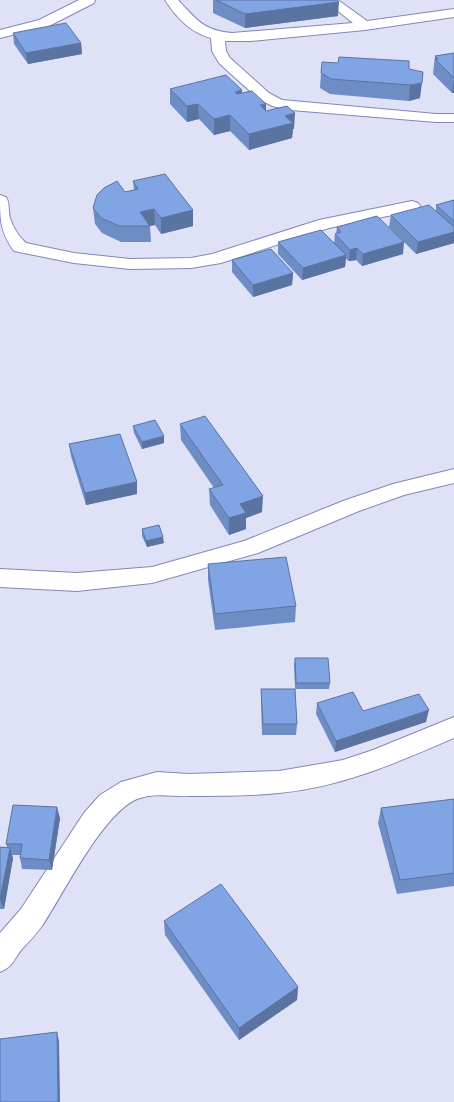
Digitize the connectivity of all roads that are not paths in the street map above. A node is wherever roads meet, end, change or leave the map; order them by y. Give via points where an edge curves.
1 (89, 0) edge
2 (171, 0) edge
3 (330, 0) edge
4 (454, 13) edge
5 (365, 26) junction
6 (1, 35) edge
7 (218, 36) junction
8 (454, 118) edge
9 (0, 200) edge
10 (412, 206) dead end
11 (454, 476) edge
12 (0, 578) edge
13 (454, 727) edge
14 (0, 958) edge

1 - 6 street via 44,23
2 - 7 street via 202,31
3 - 5 street
4 - 5 street
5 - 7 street via 241,37
7 - 8 street via 219,51 224,60 264,96 277,103
9 - 10 street via 2,218 13,240 20,246 74,258 130,264 191,263 215,259 325,224
11 - 12 street via 400,489 250,547 152,575 77,582
13 - 14 street via 379,759 342,771 279,782 189,785 157,783 130,790 109,803 93,821 31,918

